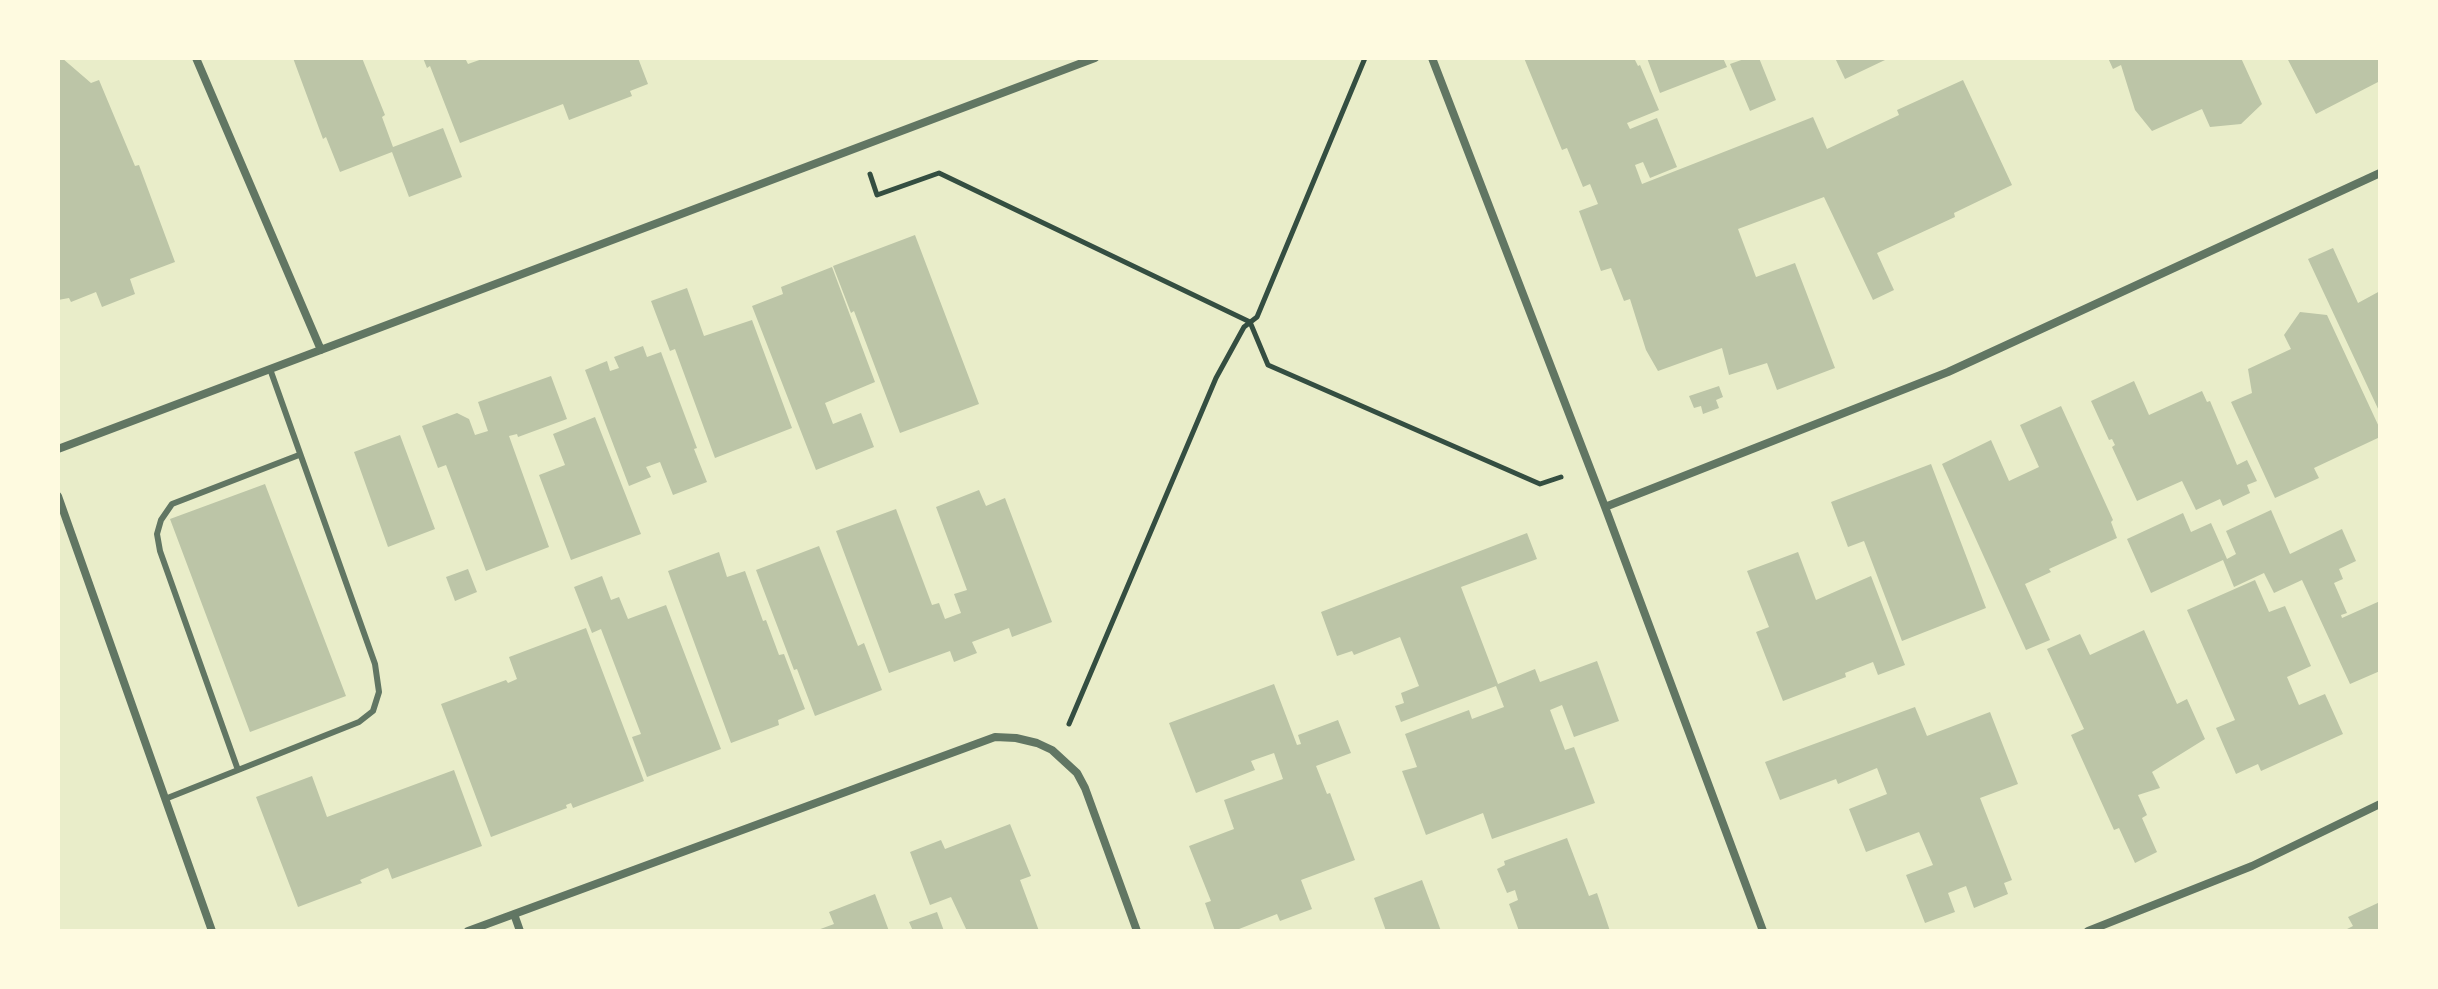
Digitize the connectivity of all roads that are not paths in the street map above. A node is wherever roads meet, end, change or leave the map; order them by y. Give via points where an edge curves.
1 (196, 58) edge
2 (1095, 58) edge
3 (1432, 58) edge
4 (2380, 173) edge
5 (321, 350) junction
6 (270, 369) junction
7 (58, 449) edge
8 (299, 455) junction
9 (58, 496) edge
10 (1605, 507) junction
11 (238, 770) junction
12 (165, 799) junction
13 (2380, 804) edge
14 (514, 914) junction
15 (212, 931) edge
16 (468, 931) edge
17 (520, 931) edge
18 (1137, 931) edge
19 (1763, 931) edge
20 (2088, 931) edge

1 - 5 street
2 - 5 street
3 - 10 street
4 - 10 street via 1948,372
5 - 6 street
6 - 7 street
6 - 8 lane
8 - 11 lane via 375,664 379,692 373,711 359,722
8 - 11 lane via 172,504 157,534
9 - 12 street
10 - 19 street
11 - 12 lane
12 - 15 street
13 - 20 street via 2252,866
14 - 16 street
14 - 17 street
14 - 18 street via 995,737 1052,750 1077,773

